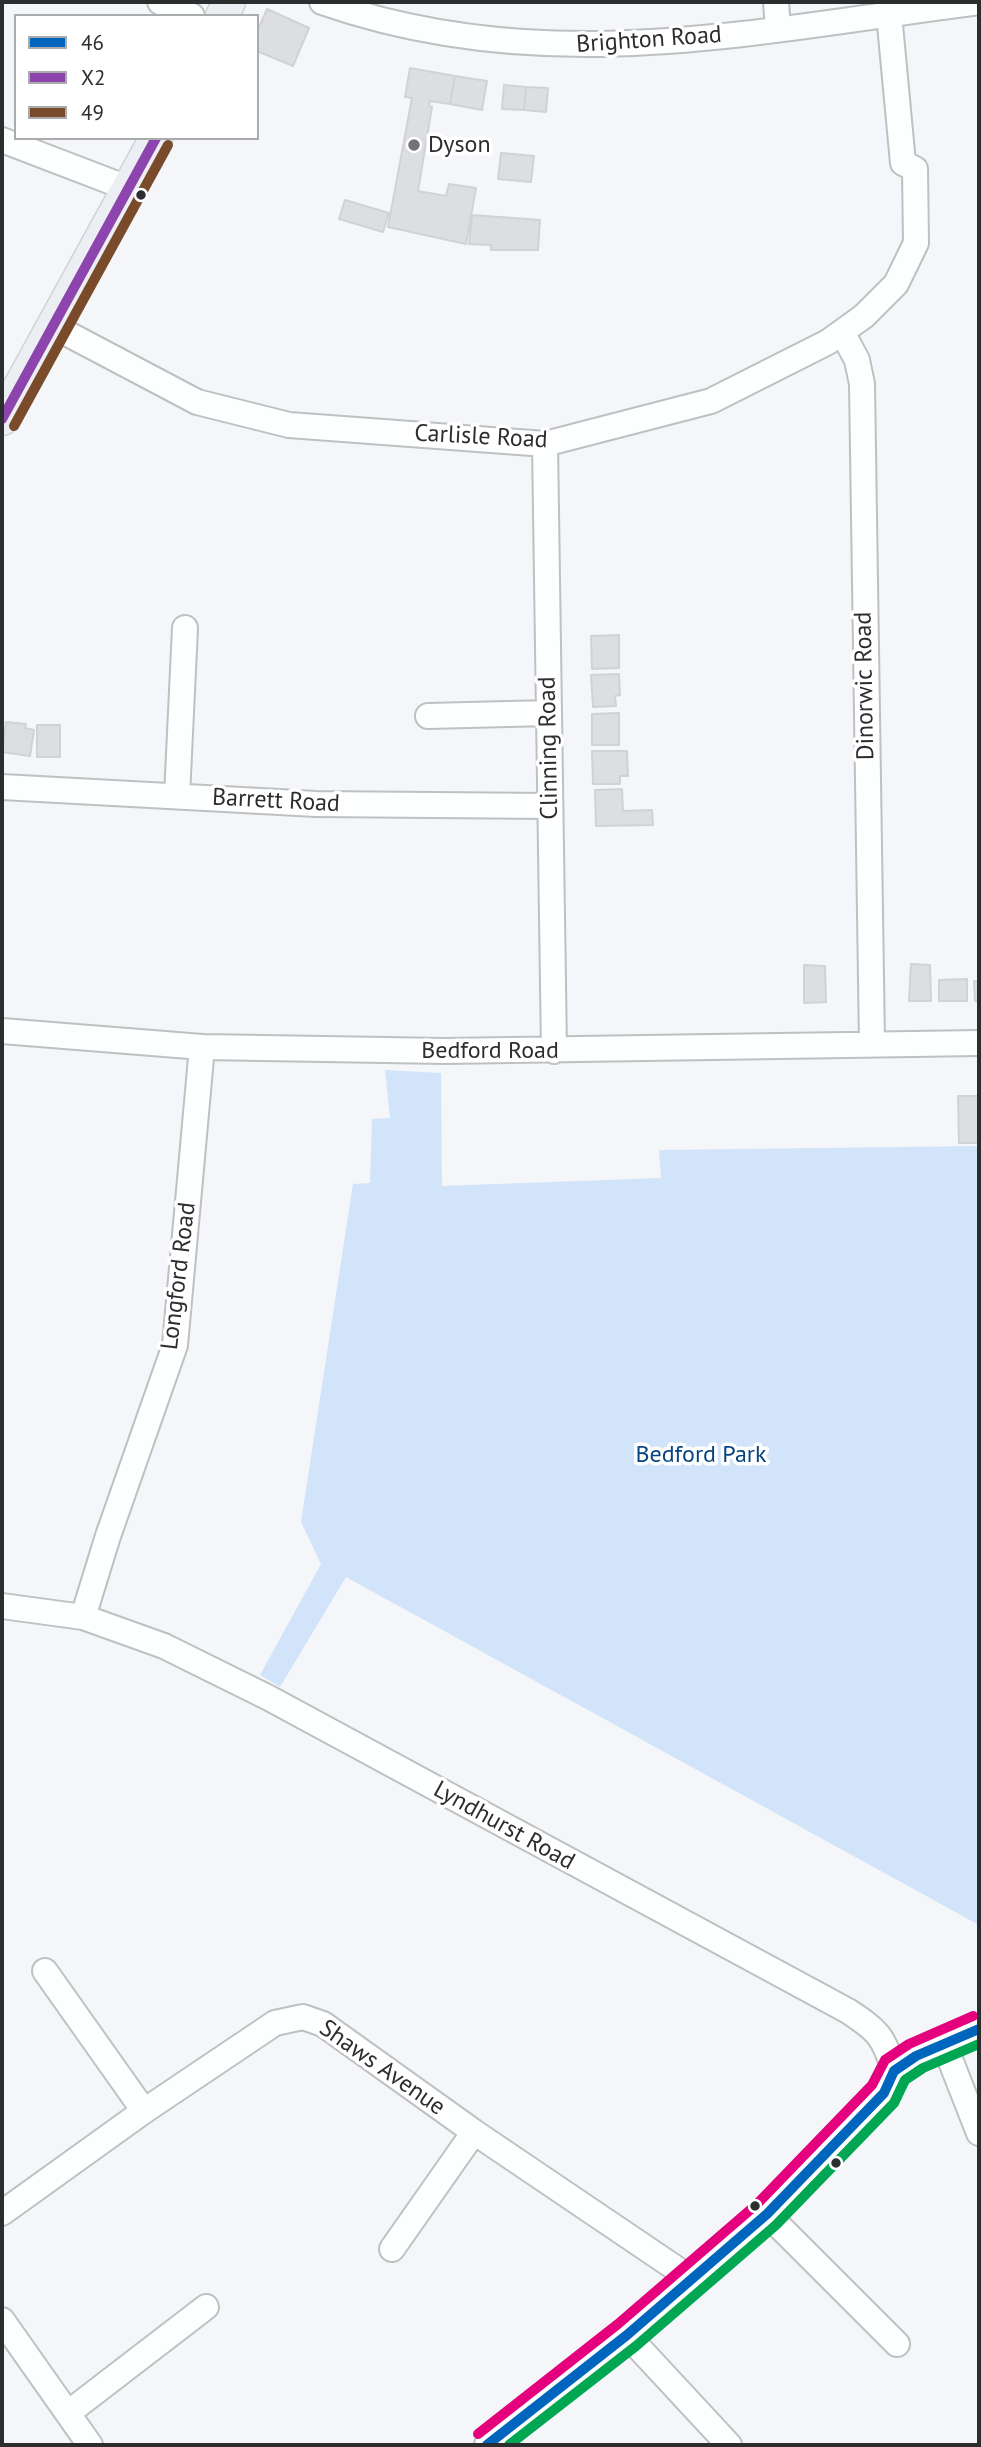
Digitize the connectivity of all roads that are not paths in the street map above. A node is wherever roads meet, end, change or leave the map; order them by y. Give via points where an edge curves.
1 (160, 2) edge
2 (322, 2) edge
3 (776, 2) edge
4 (979, 2) edge
5 (350, 6) edge
6 (187, 14) edge
7 (889, 14) junction
8 (778, 29) junction
9 (2, 140) edge
10 (155, 140) edge
11 (130, 189) junction
12 (53, 326) junction
13 (842, 332) junction
14 (2, 419) edge
15 (545, 444) junction
16 (185, 628) dead end
17 (548, 713) junction
18 (428, 716) dead end
19 (2, 788) edge
20 (177, 796) junction
21 (550, 806) junction
22 (2, 1031) edge
23 (979, 1043) edge
24 (872, 1044) junction
25 (202, 1046) junction
26 (554, 1051) junction
27 (2, 1606) edge
28 (83, 1618) junction
29 (45, 1971) dead end
30 (979, 2029) edge
31 (944, 2044) junction
32 (894, 2071) junction
33 (144, 2111) junction
34 (474, 2132) junction
35 (979, 2133) edge
36 (2, 2214) edge
37 (767, 2214) junction
38 (392, 2249) dead end
39 (693, 2280) junction
40 (206, 2307) dead end
41 (2, 2320) edge
42 (627, 2335) junction
43 (897, 2344) dead end
44 (68, 2413) junction
45 (90, 2445) edge
46 (487, 2445) edge
47 (729, 2445) edge

1 - 6 street
2 - 5 street, Brighton Road
3 - 8 street
4 - 7 street, Brighton Road
5 - 8 street, Brighton Road via 397,24 544,45 653,44
7 - 8 street, Brighton Road
7 - 13 street, Carlisle Road via 903,163 915,169 916,243 895,284
9 - 11 street
10 - 11 main road
11 - 12 main road
12 - 14 main road
12 - 15 street, Carlisle Road via 197,402 289,425
13 - 15 street, Carlisle Road via 711,401
13 - 24 street, Dinorwic Road via 862,384
15 - 17 street, Clinning Road
16 - 20 street
17 - 18 street
17 - 21 street, Clinning Road
19 - 20 street, Barrett Road
20 - 21 street, Barrett Road via 316,804
21 - 26 street, Clinning Road
22 - 25 street, Bedford Road
23 - 24 street, Bedford Road
24 - 26 street, Bedford Road
25 - 26 street, Bedford Road
25 - 28 street, Longford Road via 175,1345
27 - 28 street, Lyndhurst Road
28 - 32 street, Lyndhurst Road via 164,1646 269,1698 848,2011 877,2030
29 - 33 street
30 - 31 street
31 - 32 street
31 - 35 street
32 - 37 street via 884,2093
33 - 34 street, Shaws Avenue via 275,2023 303,2017 323,2024
33 - 36 street, Shaws Avenue
34 - 38 street
34 - 39 street, Shaws Avenue
37 - 39 street
37 - 43 street
39 - 42 street
40 - 44 street
41 - 44 street
42 - 46 street
42 - 47 street
44 - 45 street

